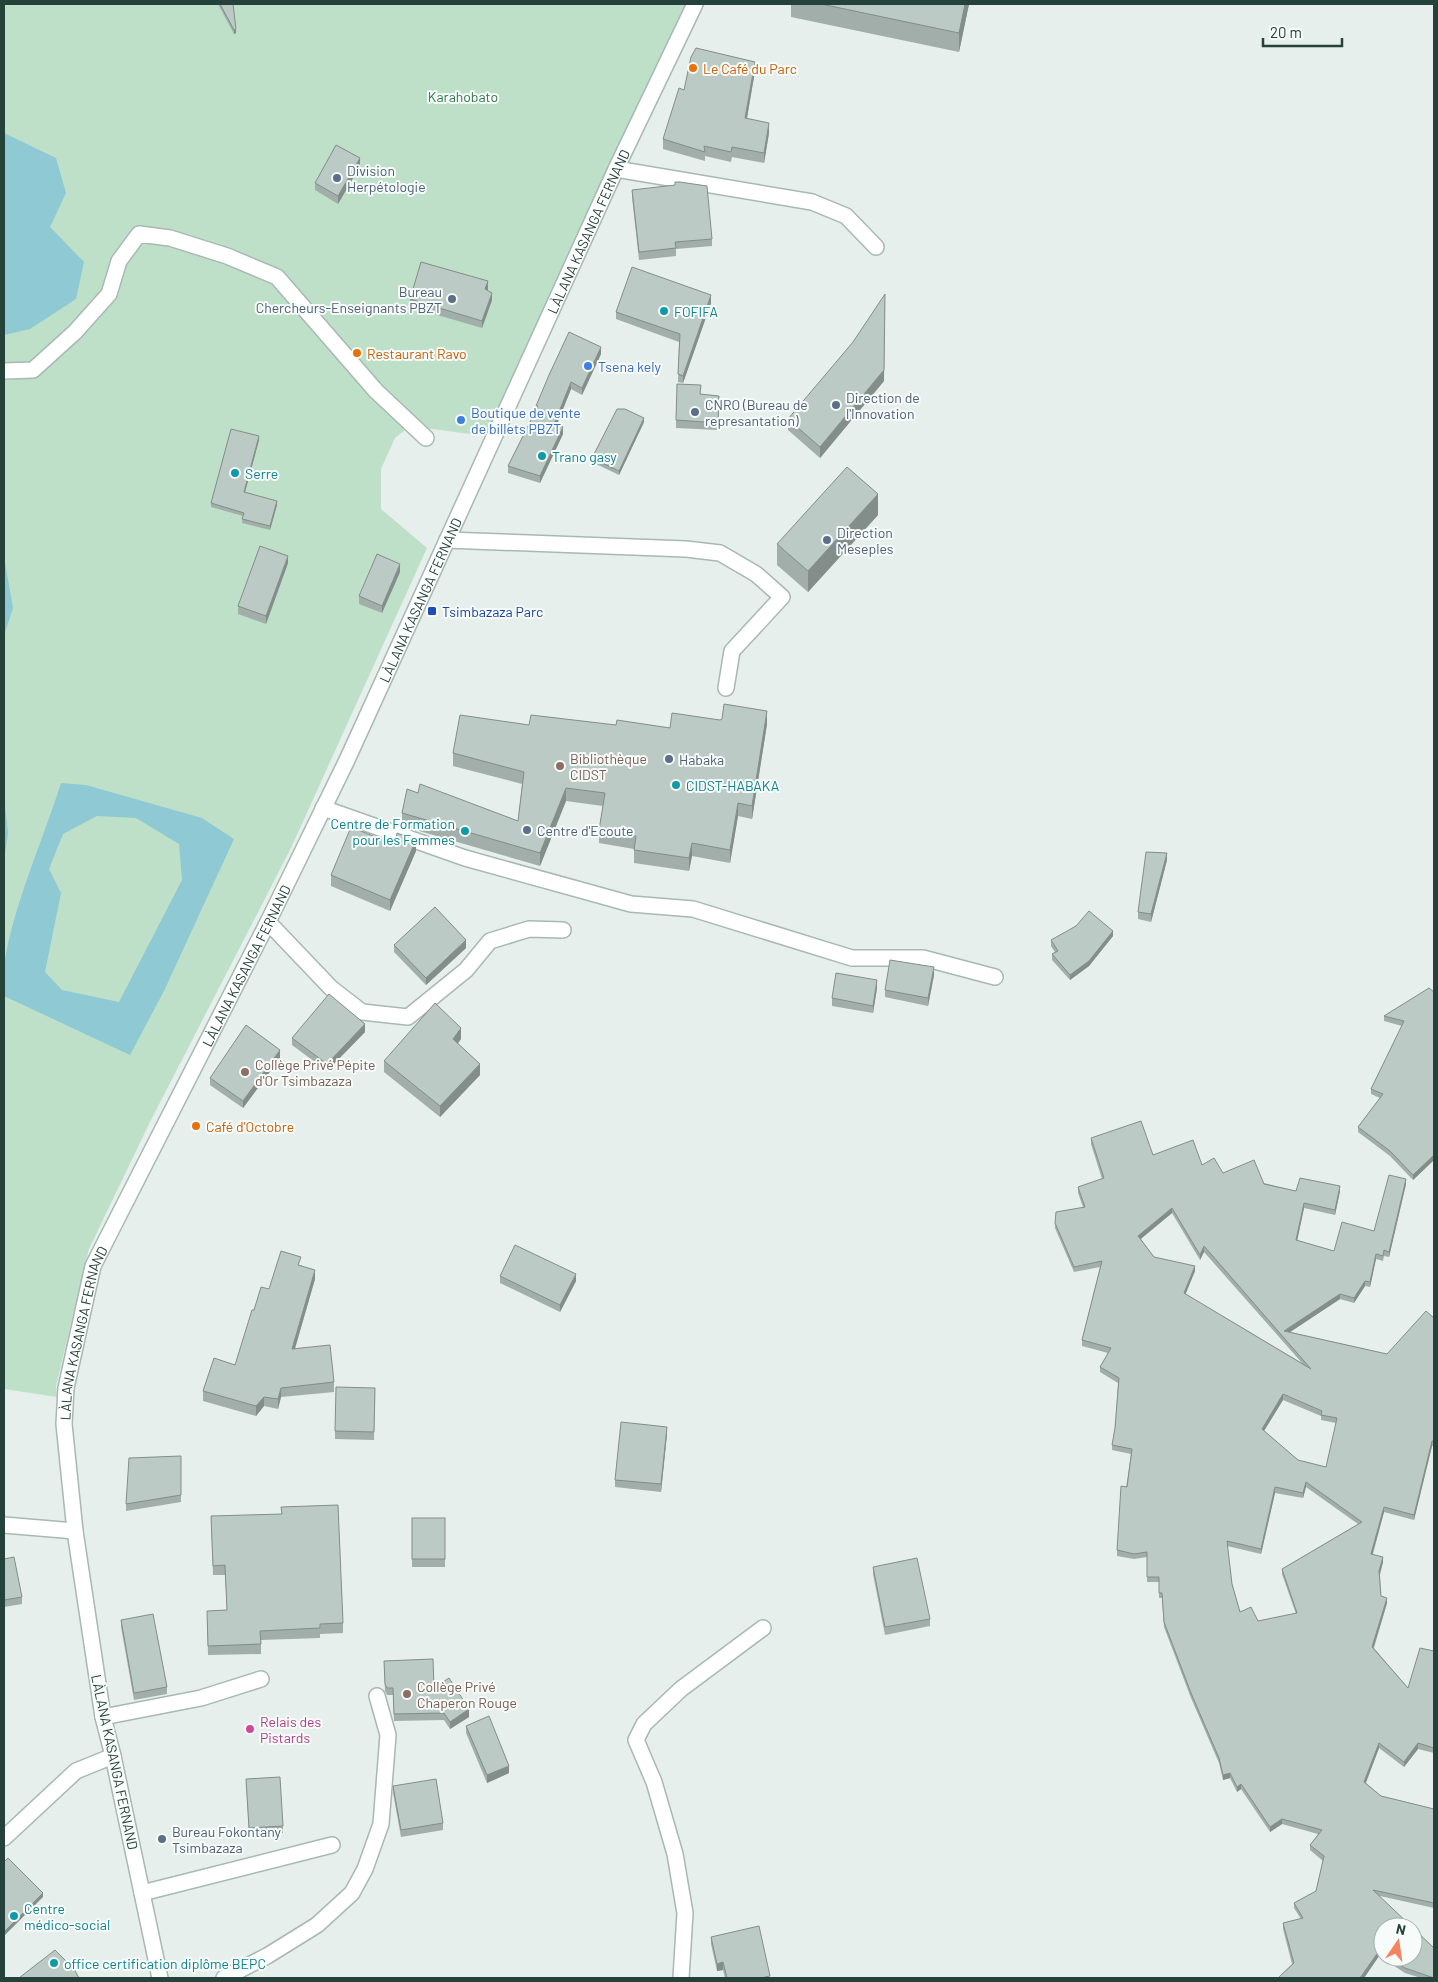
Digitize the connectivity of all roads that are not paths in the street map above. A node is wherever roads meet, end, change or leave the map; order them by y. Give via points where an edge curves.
1 (694, 4) edge
2 (616, 169) junction
3 (876, 247) dead end
4 (4, 371) edge
5 (426, 438) dead end
6 (447, 540) junction
7 (726, 688) dead end
8 (322, 808) junction
9 (268, 922) junction
10 (562, 930) dead end
11 (994, 977) dead end
12 (4, 1524) edge
13 (75, 1531) junction
14 (763, 1628) dead end
15 (261, 1679) dead end
16 (377, 1696) dead end
17 (103, 1717) junction
18 (113, 1756) junction
19 (4, 1838) edge
20 (332, 1846) dead end
21 (142, 1893) junction
22 (160, 1978) edge
23 (224, 1978) edge
24 (681, 1978) edge

1 - 2 street, LÀLANA KASANGA FERNAND
2 - 3 street via 812,202 846,216
2 - 6 street, LÀLANA KASANGA FERNAND
4 - 5 street via 32,370 75,332 108,294 119,261 139,234 170,238 227,256 277,277 376,391
6 - 7 street via 677,548 720,553 756,574 782,597 732,651
6 - 8 street, LÀLANA KASANGA FERNAND
8 - 9 street, LÀLANA KASANGA FERNAND
8 - 11 street via 465,858 631,904 693,909 852,958 923,958
9 - 10 street via 331,988 362,1012 408,1017 466,970 490,941 529,929
9 - 13 street, LÀLANA KASANGA FERNAND via 93,1266 66,1388 64,1424
12 - 13 street
13 - 17 street, LÀLANA KASANGA FERNAND
14 - 24 street via 681,1689 644,1724 636,1740 654,1782 675,1854 685,1913
15 - 17 street via 201,1698
16 - 23 street via 388,1735 381,1824 365,1869 352,1893 317,1924 267,1956
17 - 18 street, LÀLANA KASANGA FERNAND
18 - 19 street via 76,1771
18 - 21 street, LÀLANA KASANGA FERNAND
20 - 21 street
21 - 22 street, LÀLANA KASANGA FERNAND

